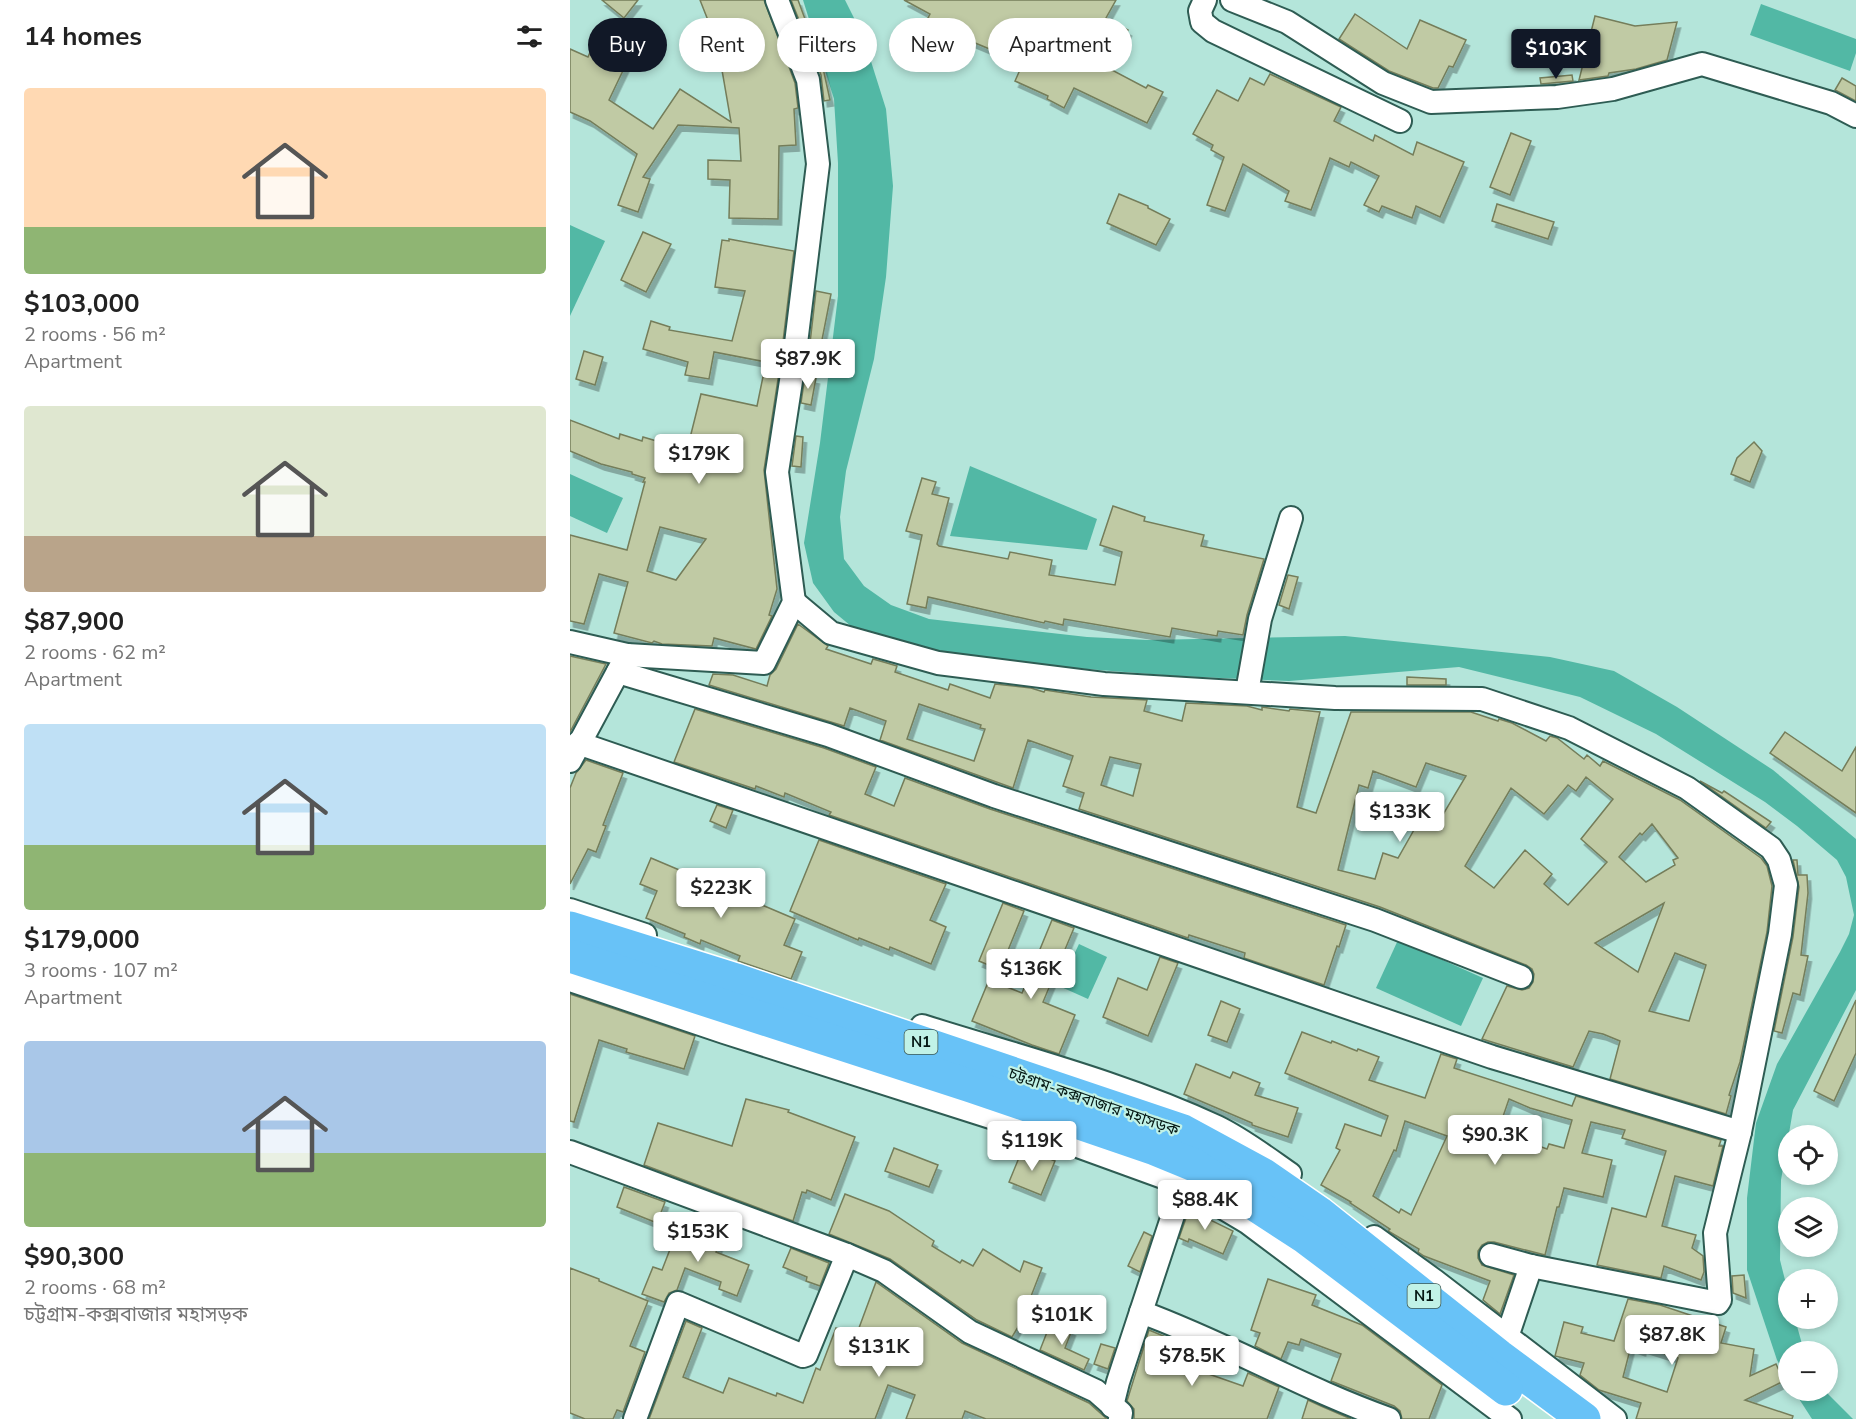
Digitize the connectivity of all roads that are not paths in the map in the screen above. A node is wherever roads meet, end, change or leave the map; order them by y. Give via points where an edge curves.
1 (777, 0) edge
2 (1205, 0) edge
3 (1232, 0) edge
4 (1856, 116) edge
5 (1400, 121) dead end
6 (1291, 518) dead end
7 (794, 602) junction
8 (570, 642) edge
9 (622, 663) junction
10 (1248, 687) junction
11 (574, 752) edge
12 (570, 910) edge
13 (570, 928) edge
14 (570, 956) edge
15 (1521, 976) dead end
16 (570, 980) edge
17 (1740, 1132) junction
18 (570, 1152) edge
19 (1185, 1185) junction
20 (846, 1255) junction
21 (1491, 1255) dead end
22 (1321, 1263) junction
23 (1398, 1265) junction
24 (1531, 1266) junction
25 (1436, 1294) junction
26 (1141, 1312) junction
27 (1392, 1317) junction
28 (1507, 1337) junction
29 (1116, 1412) edge
30 (635, 1419) edge
31 (1389, 1419) edge
32 (1510, 1419) edge
33 (1546, 1419) edge
34 (1584, 1419) edge
35 (1615, 1419) edge

1 - 7 street via 808,80 818,164 777,472
2 - 5 street via 1200,11 1202,22 1213,31
3 - 4 street via 1287,22 1383,83 1431,102 1557,97 1614,89 1702,64 1831,103
6 - 10 street via 1258,628
7 - 9 street via 764,663
7 - 10 street via 831,633 938,663 1104,684
8 - 9 street
9 - 11 street
9 - 15 street via 994,796 1374,920
10 - 17 street via 1335,698 1482,699 1569,728 1687,788 1771,848 1786,885 1780,934
11 - 17 street via 1492,1057
12 - 23 street via 1099,1082 1218,1128 1268,1159
13 - 23 highway, চট্টগ্রাম-কক্সবাজার মহাসড়ক / N1 via 1183,1131 1264,1175
14 - 22 highway, চট্টগ্রাম-কক্সবাজার মহাসড়ক / N1 via 1155,1149 1194,1165 1306,1238
16 - 19 street via 1050,1136
17 - 24 street via 1715,1233 1718,1303
18 - 20 street
19 - 22 street
19 - 26 street
20 - 29 street via 884,1271 970,1332 1096,1392
20 - 30 street via 803,1356 678,1304
21 - 24 street
22 - 27 highway, চট্টগ্রাম-কক্সবাজার মহাসড়ক / N1
23 - 25 highway, চট্টগ্রাম-কক্সবাজার মহাসড়ক / N1
24 - 28 street
25 - 28 street
25 - 34 highway, চট্টগ্রাম-কক্সবাজার মহাসড়ক / N1
26 - 29 street
26 - 31 street
27 - 32 street
27 - 33 highway, চট্টগ্রাম-কক্সবাজার মহাসড়ক / N1
28 - 35 street

